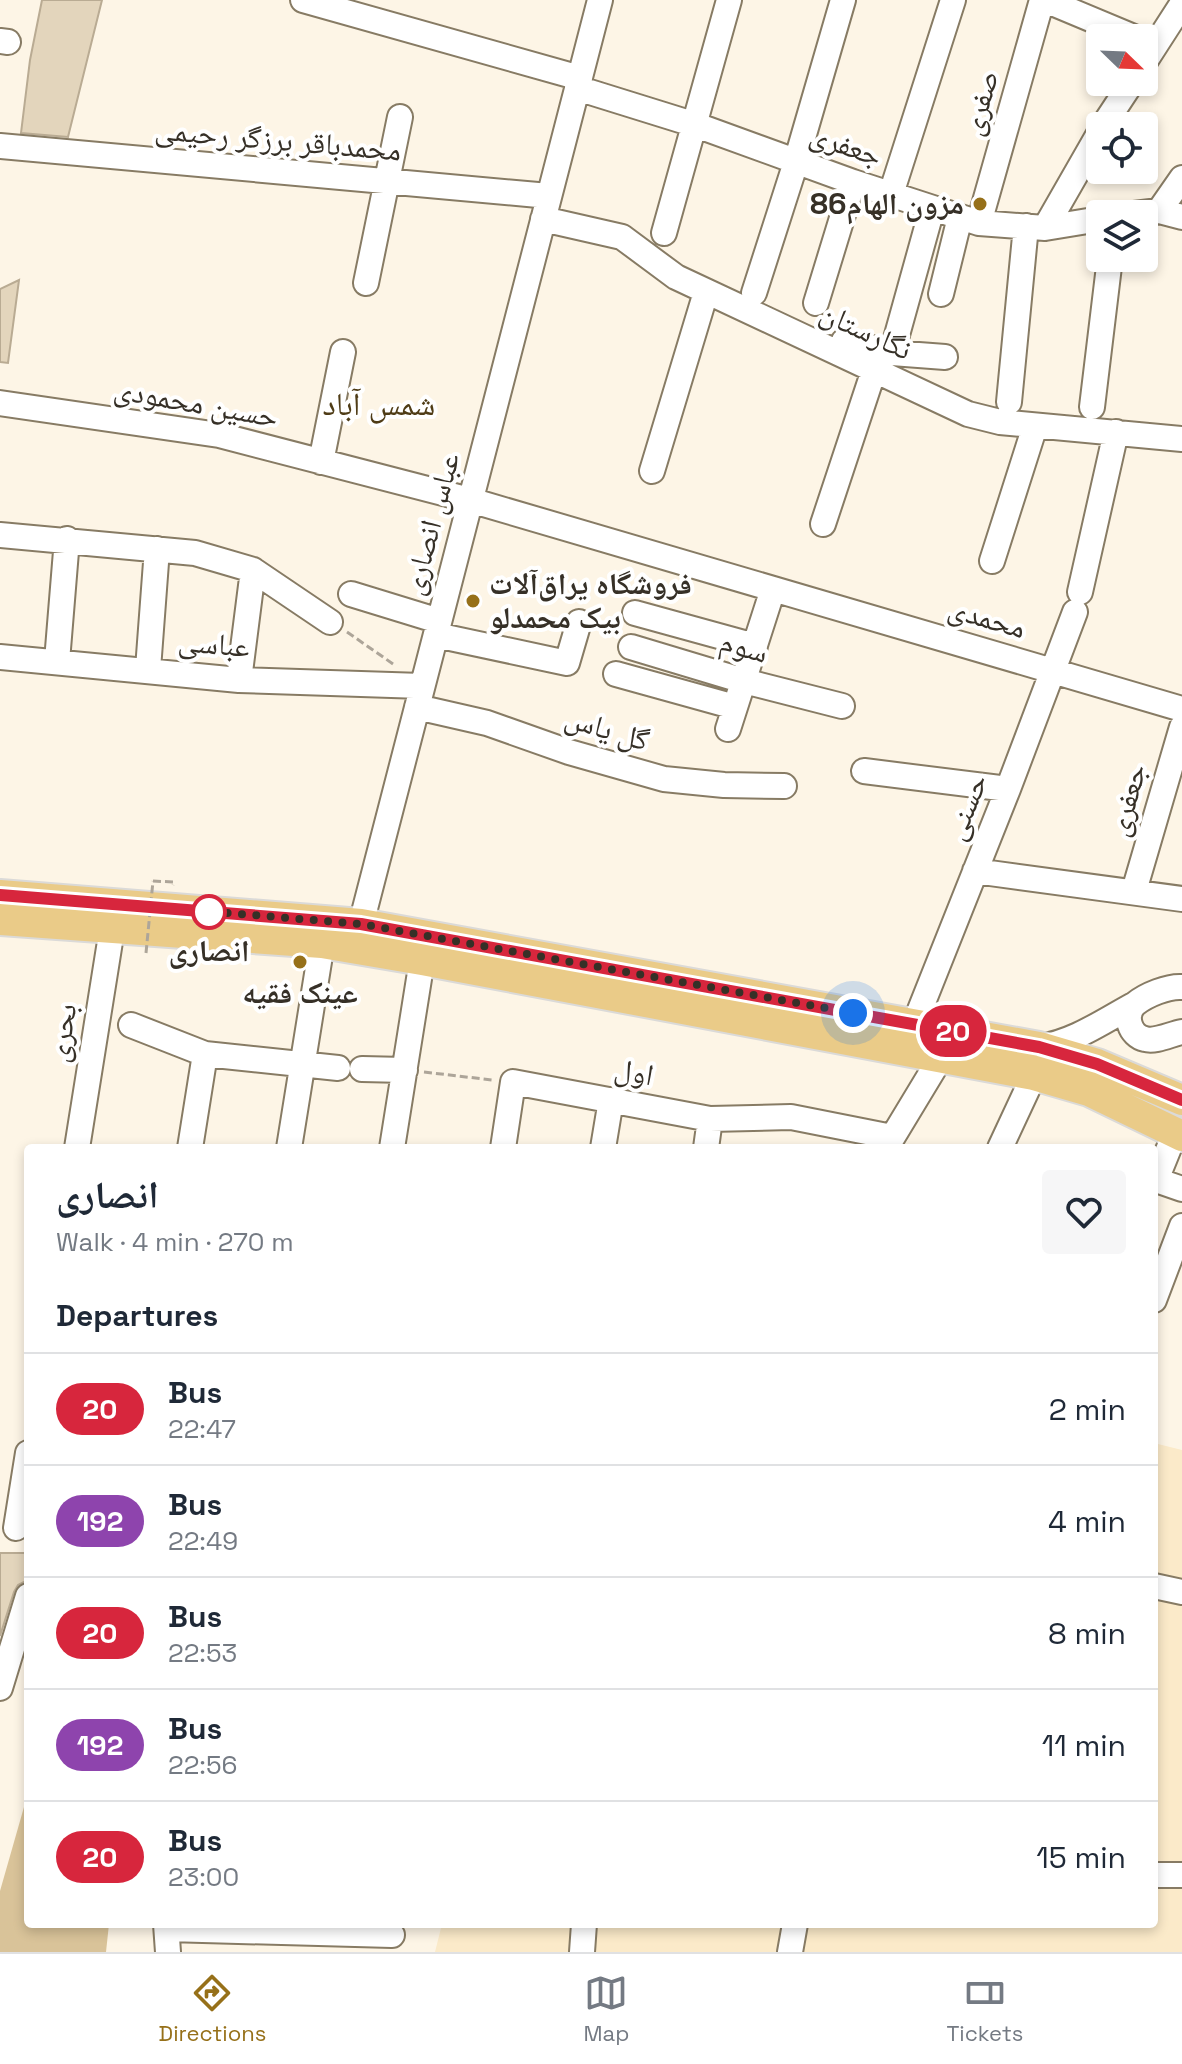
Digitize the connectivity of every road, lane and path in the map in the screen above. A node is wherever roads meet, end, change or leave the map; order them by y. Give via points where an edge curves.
1 (303, 0) edge
2 (600, 0) edge
3 (729, 0) edge
4 (843, 0) edge
5 (953, 0) edge
6 (1053, 2) edge
7 (1172, 5) edge
8 (1098, 24) edge
9 (1158, 27) edge
10 (579, 83) junction
11 (400, 117) dead end
12 (696, 125) junction
13 (0, 146) edge
14 (1086, 153) edge
15 (796, 162) junction
16 (1182, 178) edge
17 (387, 182) junction
18 (853, 182) junction
19 (891, 194) junction
20 (546, 207) junction
21 (932, 209) junction
22 (1170, 214) edge
23 (970, 220) junction
24 (1086, 221) edge
25 (1036, 227) junction
26 (664, 233) dead end
27 (1108, 272) edge
28 (366, 283) dead end
29 (706, 292) junction
30 (754, 293) dead end
31 (941, 294) dead end
32 (816, 303) dead end
33 (844, 341) dead end
34 (343, 352) dead end
35 (892, 353) junction
36 (945, 357) dead end
37 (874, 370) junction
38 (1009, 402) dead end
39 (0, 403) edge
40 (1092, 407) dead end
41 (1035, 426) junction
42 (1116, 432) junction
43 (1182, 439) edge
44 (321, 462) junction
45 (652, 471) dead end
46 (470, 500) junction
47 (823, 524) dead end
48 (0, 535) edge
49 (67, 539) junction
50 (157, 549) junction
51 (992, 561) dead end
52 (253, 570) junction
53 (773, 589) junction
54 (351, 594) dead end
55 (635, 613) dead end
56 (330, 622) joint
57 (579, 622) dead end
58 (437, 628) junction
59 (755, 646) junction
60 (631, 647) dead end
61 (0, 657) edge
62 (57, 661) junction
63 (148, 669) junction
64 (1053, 671) junction
65 (616, 674) dead end
66 (239, 680) junction
67 (744, 681) junction
68 (420, 696) junction
69 (842, 706) dead end
70 (1182, 709) edge
71 (1182, 727) edge
72 (864, 771) dead end
73 (784, 786) dead end
74 (1008, 789) junction
75 (975, 871) junction
76 (174, 882) dead end
77 (1134, 891) junction
78 (0, 895) edge
79 (1182, 899) edge
80 (0, 920) edge
81 (361, 924) junction
82 (112, 929) junction
83 (322, 943) junction
84 (146, 953) dead end
85 (422, 960) junction
86 (1179, 985) edge
87 (1135, 1004) junction
88 (131, 1025) dead end
89 (914, 1025) junction
90 (1182, 1032) edge
91 (1149, 1040) junction
92 (205, 1054) junction
93 (941, 1057) junction
94 (1037, 1061) junction
95 (303, 1064) junction
96 (405, 1070) junction
97 (513, 1082) junction
98 (1141, 1082) junction
99 (611, 1100) junction
100 (1182, 1100) edge
101 (710, 1119) junction
102 (1179, 1134) edge
103 (889, 1142) edge
104 (78, 1144) edge
105 (191, 1144) edge
106 (290, 1144) edge
107 (393, 1144) edge
108 (504, 1144) edge
109 (604, 1144) edge
110 (707, 1144) edge
111 (1002, 1144) edge
112 (1158, 1173) edge
113 (1158, 1180) edge
114 (1182, 1189) edge
115 (1182, 1226) edge
116 (1158, 1289) edge
117 (24, 1476) edge
118 (15, 1528) edge
119 (1158, 1587) edge
120 (1182, 1592) edge
121 (24, 1609) edge
122 (0, 1688) edge
123 (1158, 1875) edge
124 (1182, 1875) edge
125 (584, 1928) edge
126 (794, 1928) edge
127 (167, 1935) edge
128 (392, 1937) edge
129 (582, 1952) edge
130 (790, 1952) edge

1 - 10 street, جعفری
2 - 10 street, عباس انصاری
3 - 12 street
4 - 15 street
5 - 19 street
6 - 8 street
6 - 23 street, صفری
7 - 9 street
10 - 12 street, جعفری
10 - 20 street, عباس انصاری
11 - 17 street
12 - 15 street, جعفری
12 - 26 street
13 - 17 street, محمدباقر برزگر رحیمی
14 - 25 street
15 - 18 street, جعفری
15 - 30 street
16 - 22 street
17 - 20 street, محمدباقر برزگر رحیمی
17 - 28 street
18 - 19 street, جعفری
18 - 32 street
19 - 21 street, جعفری
20 - 29 street, نگارستان via 622,237
20 - 46 street, عباس انصاری
21 - 23 street, جعفری
21 - 35 street
23 - 25 street, جعفری
23 - 31 street, صفری
24 - 25 street, جعفری
25 - 38 street
27 - 40 street
29 - 37 street, نگارستان
29 - 45 street
33 - 35 street
34 - 44 street
35 - 36 street
37 - 41 street, نگارستان via 968,414
37 - 47 street
39 - 44 street, حسین محمودی via 219,435
41 - 42 street, نگارستان
41 - 51 street
42 - 43 street, نگارستان
42 - 64 street, حسنی via 1078,602
44 - 46 street, حسین محمودی
46 - 53 street, محمدی
46 - 58 street, عباس انصاری
48 - 49 street
49 - 50 street
49 - 62 street
50 - 52 street via 195,553
50 - 63 street
52 - 56 street
52 - 66 street
53 - 59 street
53 - 64 street, محمدی
54 - 58 street
55 - 59 street
56 - 68 path via 377,651
57 - 58 street via 567,663
58 - 68 street, عباس انصاری
59 - 67 street
60 - 67 street, سوم
61 - 62 street, عباسی
62 - 63 street, عباسی
63 - 66 street, عباسی
64 - 70 street, محمدی
64 - 74 street, حسنی
65 - 67 street via 731,718
66 - 68 street, عباسی
67 - 69 street, سوم
68 - 73 street, گل یاس via 569,752 664,779
68 - 81 street, عباس انصاری
71 - 77 street, جعفری
72 - 74 street
74 - 75 street, حسنی
75 - 77 street
75 - 89 street, حسنی
76 - 84 path, bridge via 153,881
77 - 79 street
78 - 81 main road
80 - 82 main road
81 - 89 main road
82 - 83 main road
82 - 104 street, بحری
83 - 85 main road
83 - 95 street
85 - 93 main road
85 - 96 street
86 - 87 street
87 - 91 street via 1129,1017 1132,1030
87 - 94 street via 1054,1045
88 - 92 street
89 - 94 main road
90 - 91 street
91 - 98 street via 1136,1069
92 - 95 street
92 - 105 street
93 - 94 main road
93 - 103 street
94 - 98 main road via 1087,1061
94 - 102 main road
94 - 111 street
95 - 96 street
95 - 106 street
96 - 97 path
96 - 107 street
97 - 99 street, اول
97 - 108 street
98 - 100 main road
99 - 101 street, اول
99 - 109 street
101 - 103 street, اول via 791,1117
101 - 110 street
102 - 112 street
113 - 114 street
115 - 116 street
117 - 118 street
119 - 120 street
121 - 122 street
123 - 124 street
125 - 129 street
126 - 130 street
127 - 128 street

